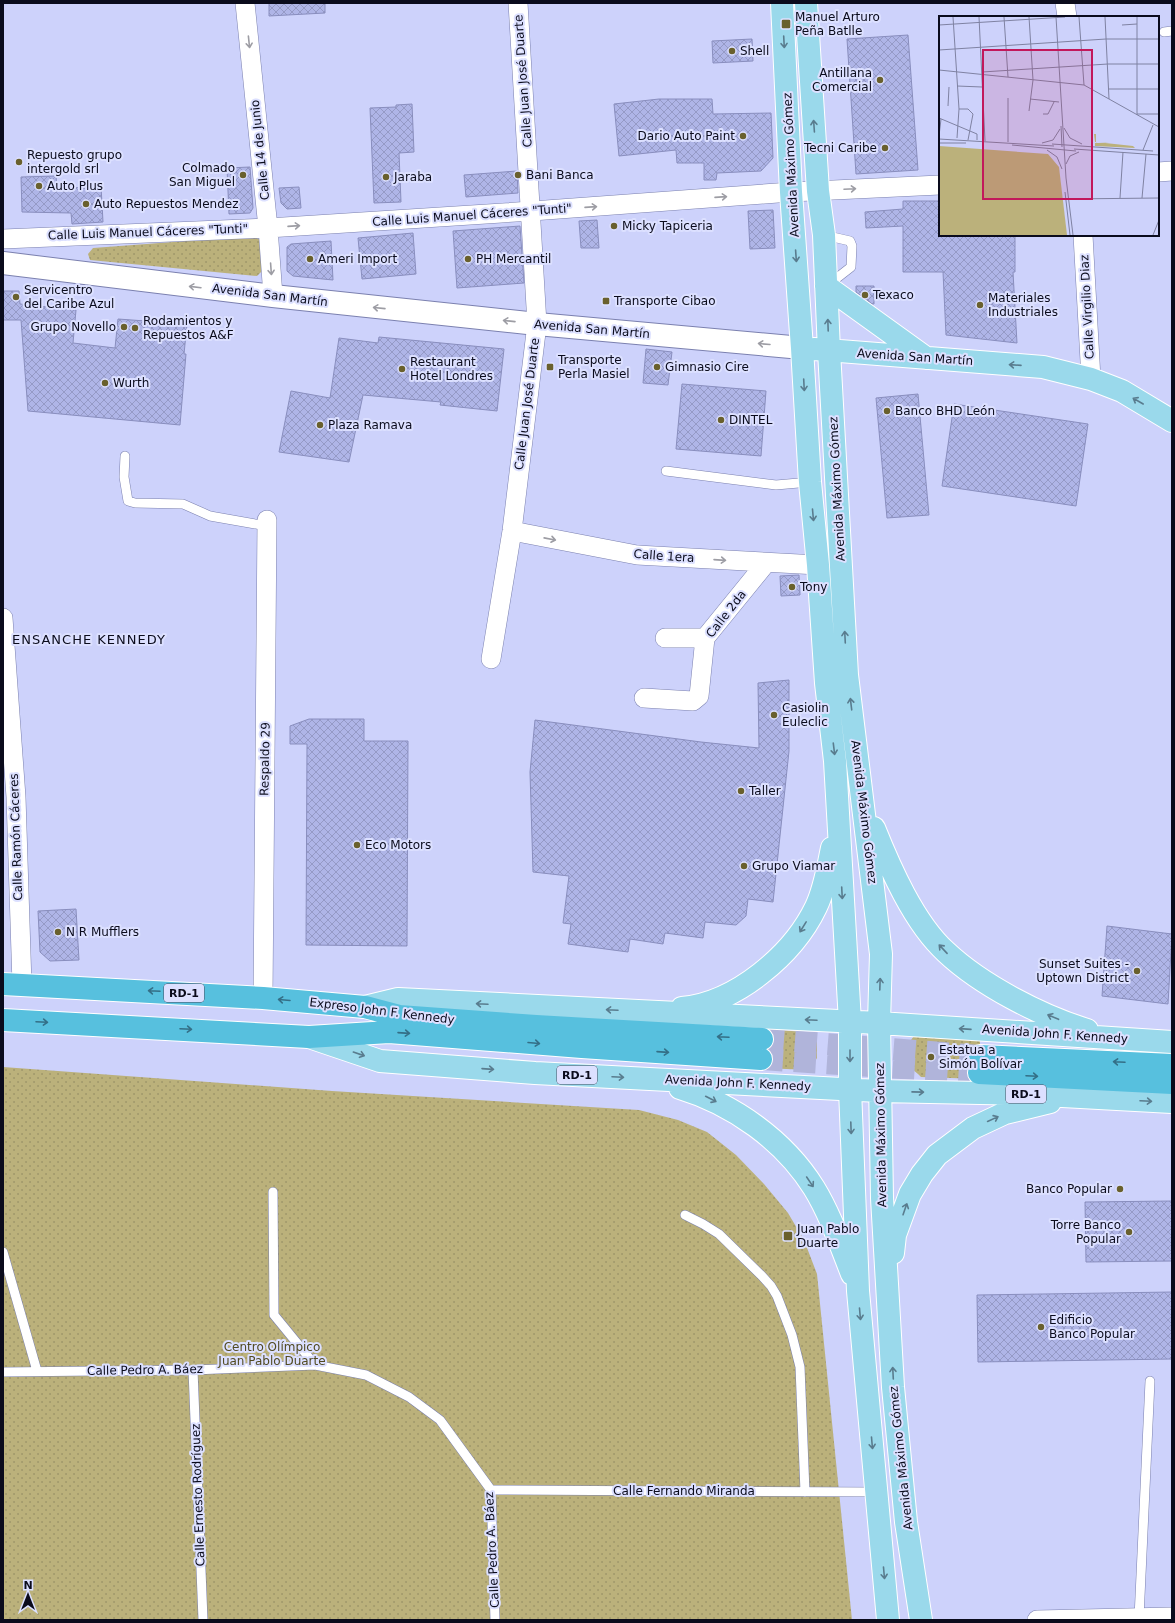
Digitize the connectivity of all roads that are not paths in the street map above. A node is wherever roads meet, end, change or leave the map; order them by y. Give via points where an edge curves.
1 (245, 3) edge
2 (518, 3) edge
3 (782, 3) edge
4 (806, 3) edge
5 (1065, 3) edge
6 (1066, 16) edge
7 (1172, 171) edge
8 (1159, 172) edge
9 (939, 185) edge
10 (818, 191) junction
11 (791, 192) junction
12 (532, 211) junction
13 (268, 228) junction
14 (1083, 236) edge
15 (3, 238) edge
16 (3, 262) edge
17 (826, 286) junction
18 (273, 296) junction
19 (537, 324) junction
20 (802, 348) junction
21 (829, 350) junction
22 (926, 358) junction
23 (1091, 379) junction
24 (1172, 421) edge
25 (125, 456) dead end
26 (666, 471) dead end
27 (810, 482) junction
28 (267, 523) joint
29 (512, 531) junction
30 (766, 563) junction
31 (818, 565) junction
32 (3, 618) edge
33 (665, 638) dead end
34 (705, 638) junction
35 (491, 659) dead end
36 (644, 698) dead end
37 (863, 798) junction
38 (838, 811) junction
39 (13, 985) edge
40 (263, 998) junction
41 (365, 1007) junction
42 (636, 1012) junction
43 (3, 1020) edge
44 (850, 1022) junction
45 (879, 1023) junction
46 (309, 1037) junction
47 (1117, 1038) junction
48 (1172, 1042) edge
49 (1172, 1065) edge
50 (648, 1079) junction
51 (1172, 1083) edge
52 (850, 1089) junction
53 (879, 1091) junction
54 (1114, 1099) junction
55 (1172, 1102) edge
56 (274, 1192) dead end
57 (685, 1215) dead end
58 (3, 1252) edge
59 (888, 1288) junction
60 (858, 1291) junction
61 (315, 1365) junction
62 (193, 1370) junction
63 (37, 1371) junction
64 (3, 1372) edge
65 (1150, 1381) dead end
66 (491, 1490) junction
67 (806, 1492) junction
68 (876, 1492) junction
69 (1172, 1617) edge
70 (1139, 1618) junction
71 (203, 1620) edge
72 (495, 1620) edge
73 (888, 1620) edge
74 (921, 1620) edge
75 (1036, 1620) edge

1 -> 13 street, Calle 14 de Junio
2 - 12 street, Calle Juan José Duarte
3 -> 11 main road, Avenida Máximo Gómez
10 -> 4 main road, Avenida Máximo Gómez
5 - 6 street
7 - 8 street
10 -> 9 street, Calle Luis Manuel Cáceres "Tunti"
10 - 11 street, Calle Luis Manuel Cáceres "Tunti"
10 - 17 main road, Avenida Máximo Gómez via 824,235
12 -> 11 street, Calle Luis Manuel Cáceres "Tunti"
11 -> 20 main road, Avenida Máximo Gómez
13 -> 12 street, Calle Luis Manuel Cáceres "Tunti"
12 - 19 street, Calle Juan José Duarte
13 - 15 street, Calle Luis Manuel Cáceres "Tunti"
13 -> 18 street, Calle 14 de Junio
14 - 23 street, Calle Virgilio Diaz
18 -> 16 main road, Avenida San Martín
21 -> 17 main road, Avenida Máximo Gómez
17 - 22 main road
19 -> 18 main road, Avenida San Martín
20 -> 19 main road, Avenida San Martín
19 - 29 street, Calle Juan José Duarte
20 - 21 main road, Avenida San Martín
20 -> 27 main road, Avenida Máximo Gómez
21 - 22 main road, Avenida San Martín
37 -> 21 main road, Avenida Máximo Gómez via 847,676
23 -> 22 main road, Avenida San Martín via 1043,367
24 -> 23 main road, Avenida San Martín via 1122,391
25 - 28 lane via 124,477 128,501 183,504 210,516
26 - 27 lane via 776,485
27 -> 31 main road, Avenida Máximo Gómez
28 - 40 street, Respaldo 29
29 -> 30 street, Calle 1era via 637,555
29 - 35 street, Calle Juan José Duarte
30 - 31 street, Calle 1era
30 - 34 street, Calle 2da
31 -> 38 main road, Avenida Máximo Gómez
32 - 39 street, Calle Ramón Cáceres via 16,797
33 - 34 street
34 - 36 street, Calle 2da via 699,696 693,701
45 -> 37 main road, Avenida Máximo Gómez via 881,954
47 -> 37 main road via 1074,1026 1004,994 945,952 905,897
38 -> 42 main road via 825,882 816,907 793,943 752,981 726,995 691,1007
38 -> 44 main road, Avenida Máximo Gómez
40 -> 39 highway, Expreso John F. Kennedy / RD-1
41 -> 40 highway, Expreso John F. Kennedy / RD-1
42 -> 41 main road, Avenida John F. Kennedy / RD-1 via 398,999
46 -> 41 highway, Expreso John F. Kennedy / RD-1 via 389,1032 582,1047 762,1049 536,1026 399,1016
44 -> 42 main road, Avenida John F. Kennedy / RD-1
43 -> 46 highway, Expreso John F. Kennedy / RD-1
44 - 45 main road, Avenida John F. Kennedy / RD-1
44 -> 52 main road, Avenida Máximo Gómez
47 -> 45 main road, Avenida John F. Kennedy / RD-1
45 - 53 main road, Avenida Máximo Gómez
46 -> 50 main road, Avenida John F. Kennedy / RD-1 via 380,1061
47 - 48 main road, Avenida John F. Kennedy / RD-1
49 -> 51 highway, RD-1 via 979,1064
50 - 52 main road, Avenida John F. Kennedy / RD-1
50 -> 60 main road via 702,1094 739,1114 777,1144 800,1168 814,1189 841,1246
52 - 53 main road, Avenida John F. Kennedy / RD-1
52 -> 60 main road, Avenida Máximo Gómez
53 -> 54 main road, Avenida John F. Kennedy / RD-1 via 1026,1094
53 - 59 main road, Avenida Máximo Gómez
54 -> 55 main road, Avenida John F. Kennedy / RD-1
59 -> 54 main road via 895,1235 910,1194 938,1155 973,1128 1005,1113 1046,1103
56 - 61 lane via 274,1315
57 - 67 lane via 719,1234 762,1276 777,1296 800,1367
58 - 63 lane
74 -> 59 main road, Avenida Máximo Gómez via 905,1514 893,1387
60 -> 68 main road, Avenida Máximo Gómez
61 - 62 lane, Calle Pedro A. Báez
61 - 66 lane, Calle Pedro A. Báez via 366,1374 410,1397 440,1420
62 - 63 lane, Calle Pedro A. Báez
62 - 71 lane, Calle Ernesto Rodríguez
63 - 64 lane, Calle Pedro A. Báez
65 - 70 lane
66 - 67 lane, Calle Fernando Miranda
66 - 72 lane, Calle Pedro A. Báez
67 - 68 lane, Calle Fernando Miranda
68 -> 73 main road, Avenida Máximo Gómez
69 - 70 street
70 - 75 street

